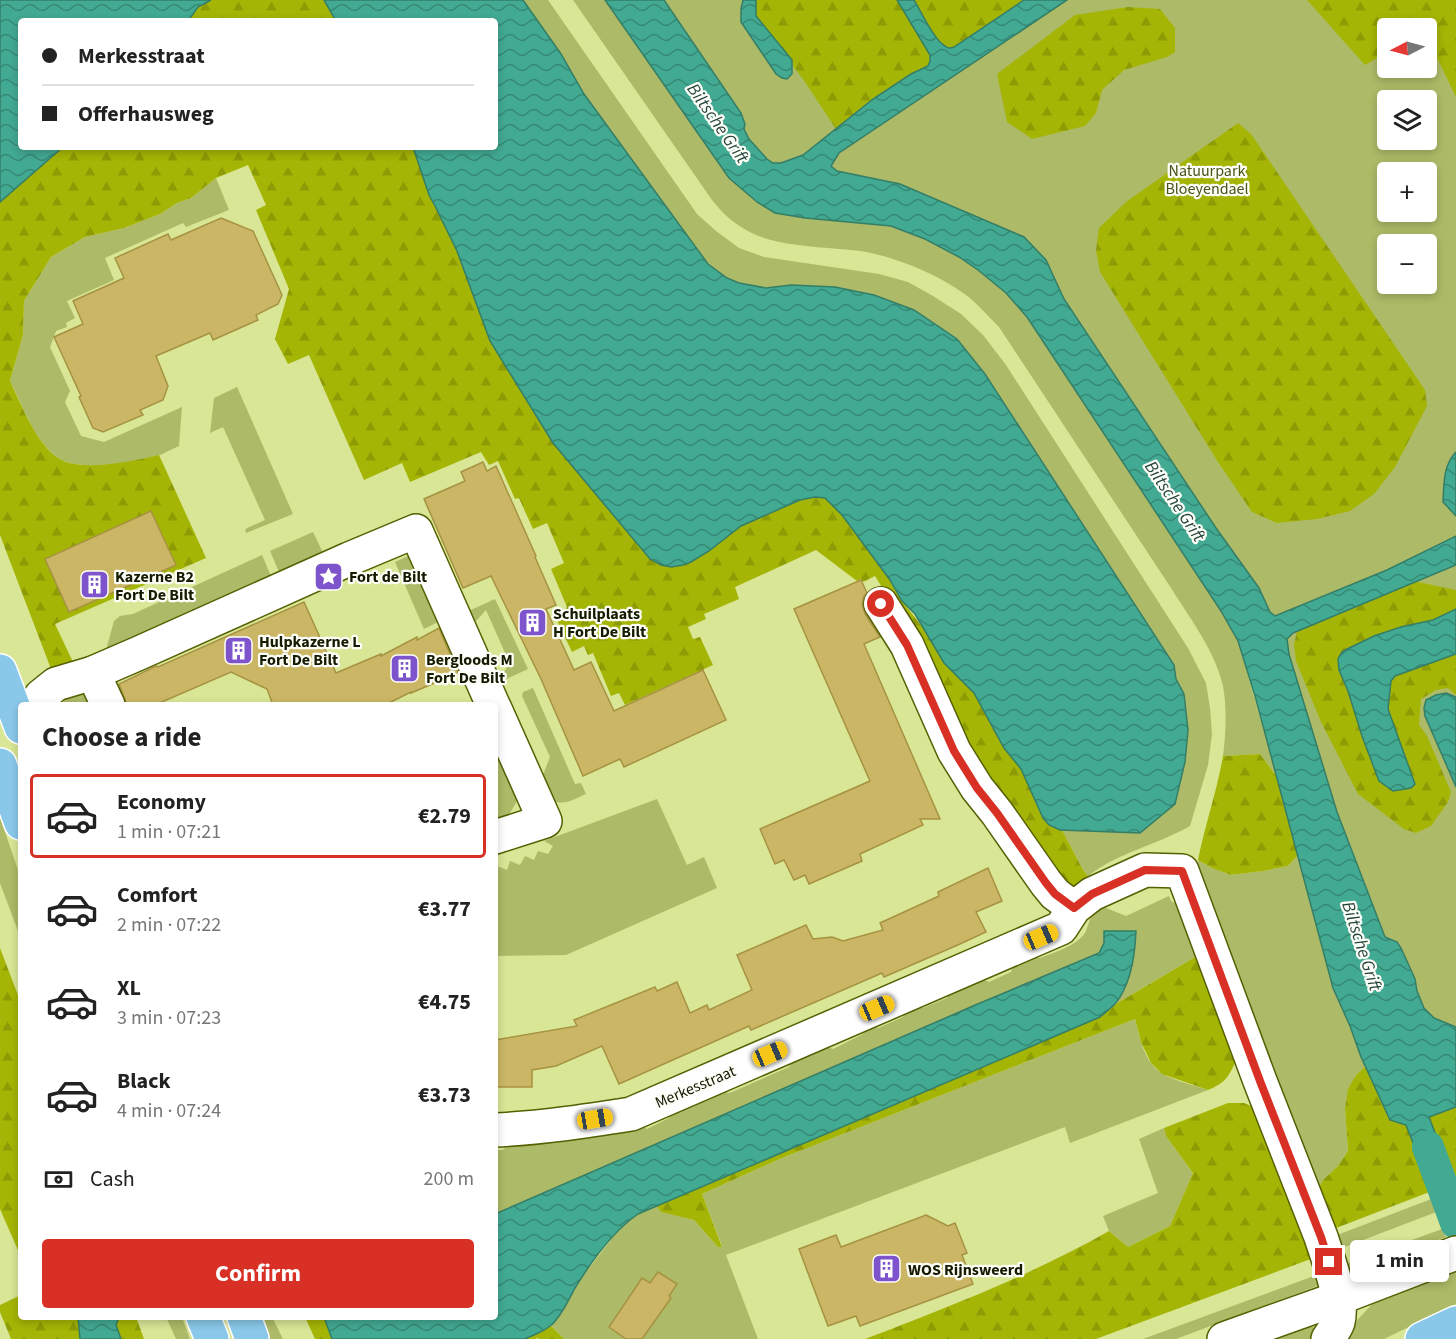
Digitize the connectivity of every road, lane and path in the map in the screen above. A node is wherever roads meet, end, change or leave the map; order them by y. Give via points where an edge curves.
1 (881, 604) dead end
2 (0, 671) edge
3 (93, 673) junction
4 (40, 702) edge
5 (107, 702) edge
6 (492, 702) edge
7 (498, 716) edge
8 (18, 719) edge
9 (0, 765) edge
10 (11, 806) edge
11 (498, 836) edge
12 (1074, 908) junction
13 (498, 1130) edge
14 (1455, 1254) edge
15 (1339, 1298) junction
16 (204, 1320) edge
17 (245, 1320) edge
18 (1456, 1323) edge
19 (212, 1339) edge
20 (252, 1339) edge
21 (1224, 1339) edge
22 (1328, 1339) edge
23 (1422, 1339) edge

1 - 12 street via 907,645 954,751 977,788 1046,883
2 - 8 main road
3 - 4 street via 56,684 41,696
3 - 5 street
3 - 6 street via 416,531
7 - 11 street via 545,821
9 - 10 main road
12 - 13 street, Merkesstraat via 1061,928 631,1114
12 - 15 street, Merkesstraat via 1092,894 1145,870 1182,871 1321,1237
14 - 15 street
15 - 21 street
15 - 22 street via 1338,1322
16 - 19 main road
17 - 20 main road
18 - 23 main road

